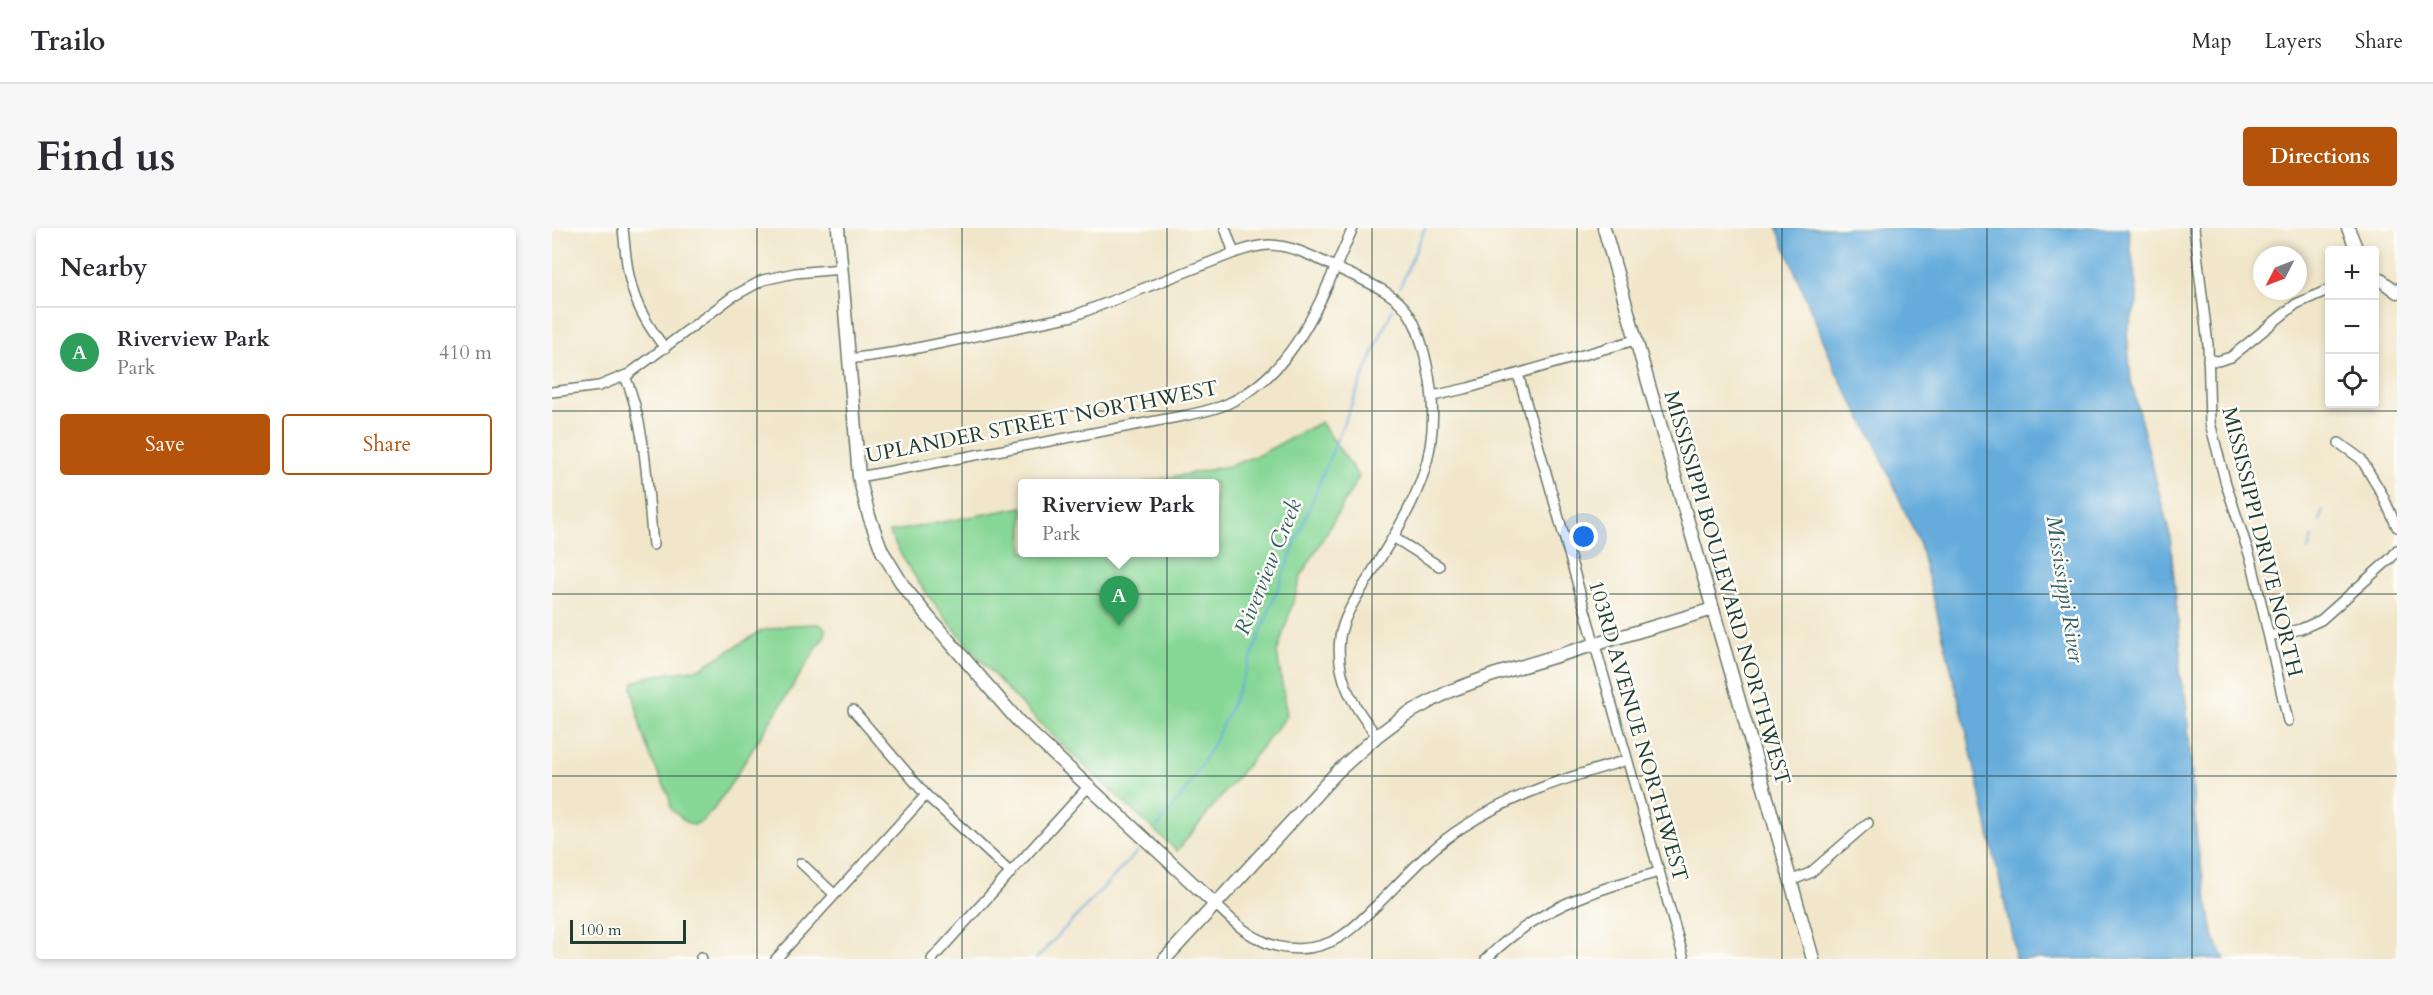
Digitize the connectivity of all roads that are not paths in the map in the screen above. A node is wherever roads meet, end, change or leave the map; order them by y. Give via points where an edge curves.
1 (623, 228) edge
2 (838, 228) edge
3 (1225, 228) edge
4 (1353, 228) edge
5 (1604, 228) edge
6 (2193, 228) edge
7 (2348, 228) edge
8 (2355, 246) edge
9 (1234, 253) junction
10 (1335, 267) junction
11 (842, 269) junction
12 (2379, 279) edge
13 (2325, 291) edge
14 (2397, 292) edge
15 (1635, 340) junction
16 (665, 348) junction
17 (849, 358) junction
18 (2208, 360) junction
19 (1518, 374) junction
20 (625, 376) junction
21 (552, 392) edge
22 (1433, 396) junction
23 (2339, 443) dead end
24 (859, 477) junction
25 (2397, 527) edge
26 (1393, 537) junction
27 (653, 545) dead end
28 (2397, 550) edge
29 (1439, 566) dead end
30 (1713, 609) junction
31 (2269, 636) junction
32 (1594, 645) junction
33 (853, 710) dead end
34 (2288, 720) dead end
35 (1377, 736) junction
36 (1627, 760) junction
37 (1089, 787) junction
38 (926, 795) junction
39 (1868, 823) dead end
40 (801, 863) dead end
41 (1659, 872) junction
42 (1011, 873) junction
43 (1790, 881) junction
44 (834, 894) junction
45 (1215, 903) junction
46 (776, 959) edge
47 (932, 959) edge
48 (1165, 959) edge
49 (1486, 959) edge
50 (1684, 959) edge
51 (1813, 959) edge

1 - 16 street via 633,296
2 - 11 street
3 - 9 street
4 - 10 street, UPLANDER STREET NORTHWEST
5 - 15 street, MISSISSIPPI BOULEVARD NORTHWEST
6 - 18 street, MISSISSIPPI DRIVE NORTH
7 - 8 street
9 - 10 street via 1278,246
9 - 17 street via 1073,316 898,352
10 - 22 street via 1389,293 1407,310 1418,332
10 - 24 street, UPLANDER STREET NORTHWEST via 1312,317 1287,356 1258,386 1225,405
11 - 16 street via 781,275 756,283
11 - 17 street
12 - 14 street
13 - 18 street via 2296,304 2231,357
15 - 19 street
15 - 30 street, MISSISSIPPI BOULEVARD NORTHWEST
16 - 20 street
17 - 24 street
18 - 31 street, MISSISSIPPI DRIVE NORTH via 2210,423 2252,563
19 - 22 street
19 - 32 street, 103RD AVENUE NORTHWEST
20 - 21 street via 587,388
20 - 27 street via 638,410
22 - 26 street via 1425,474
23 - 25 street via 2361,459
24 - 37 street via 877,540 908,593 1013,715
26 - 29 street
26 - 35 street via 1350,609 1340,637 1340,664 1347,692
28 - 31 street via 2321,620
30 - 32 street
30 - 43 street, MISSISSIPPI BOULEVARD NORTHWEST
31 - 34 street, MISSISSIPPI DRIVE NORTH
32 - 35 street via 1456,688 1423,704
32 - 36 street, 103RD AVENUE NORTHWEST
33 - 38 street
35 - 45 street via 1337,772
36 - 41 street, 103RD AVENUE NORTHWEST
36 - 45 street via 1502,803 1422,859 1358,924 1327,944 1292,949 1269,944 1246,931
37 - 42 street
37 - 45 street
38 - 42 street
38 - 44 street
39 - 43 street via 1810,873
40 - 44 street
41 - 49 street via 1561,904 1522,927
41 - 50 street, 103RD AVENUE NORTHWEST
42 - 47 street
43 - 51 street, MISSISSIPPI BOULEVARD NORTHWEST
44 - 46 street
45 - 48 street

